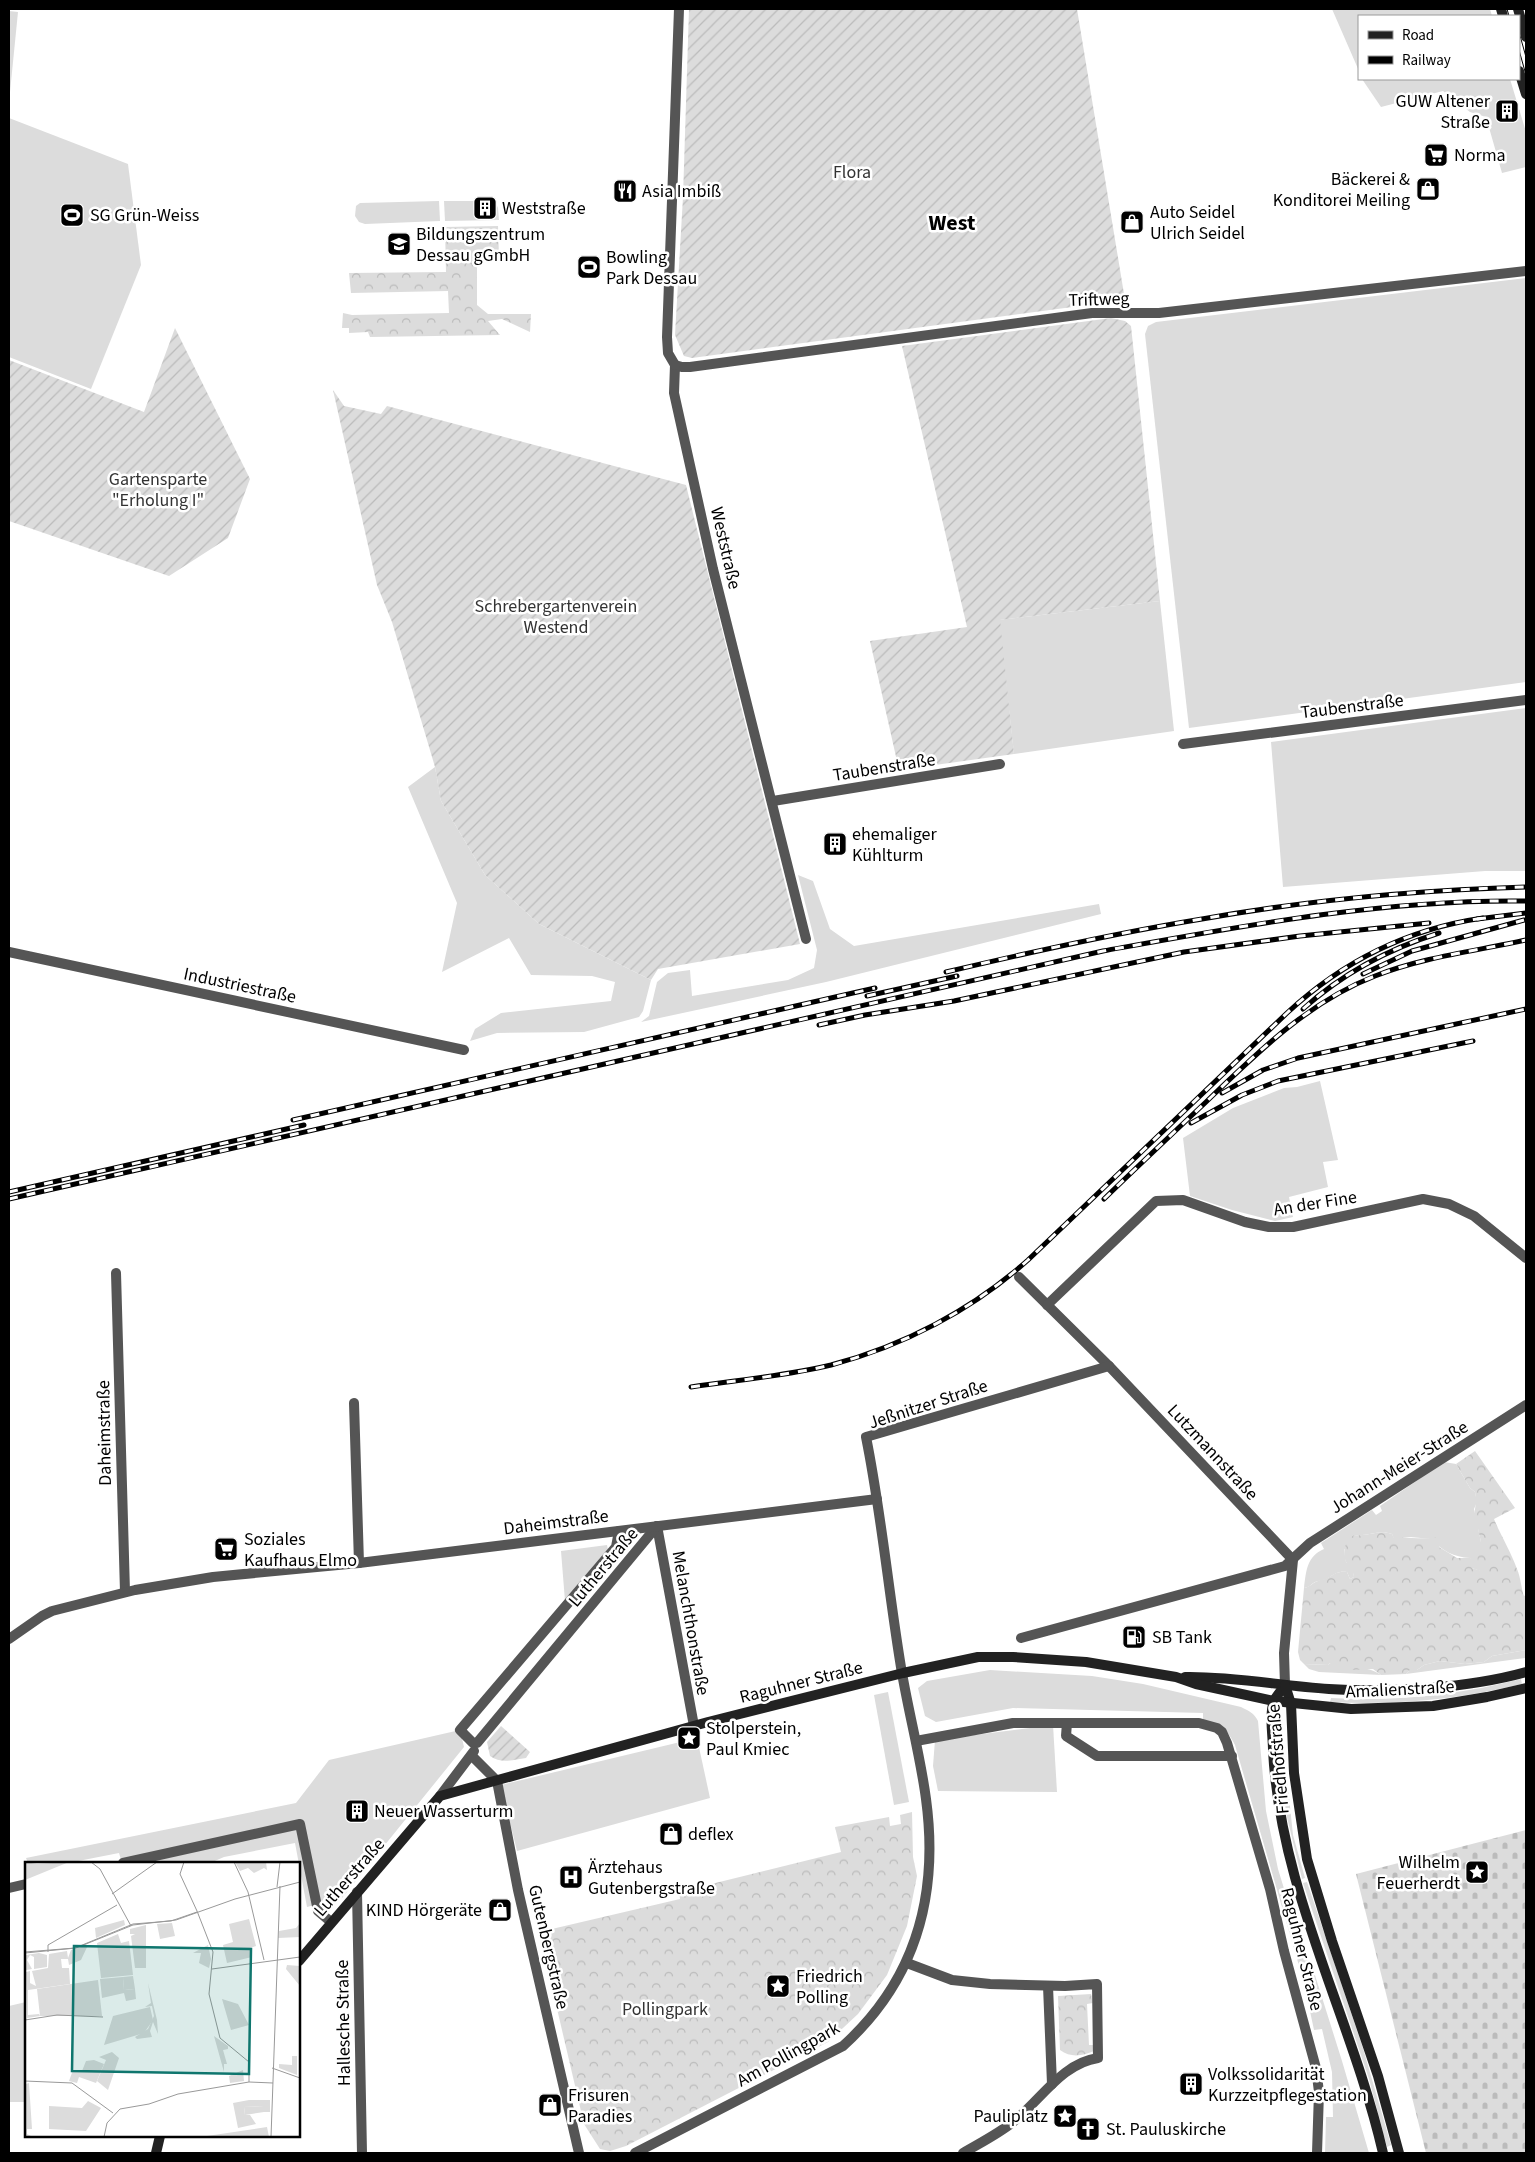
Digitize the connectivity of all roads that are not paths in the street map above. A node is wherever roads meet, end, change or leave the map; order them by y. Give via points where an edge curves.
1 (679, 9) edge
2 (1520, 16) edge
3 (1526, 37) edge
4 (1520, 73) edge
5 (1526, 94) edge
6 (1526, 271) edge
7 (675, 365) junction
8 (1526, 700) edge
9 (1183, 744) dead end
10 (1000, 764) dead end
11 (773, 801) junction
12 (806, 939) dead end
13 (9, 952) edge
14 (464, 1050) dead end
15 (1526, 1258) edge
16 (116, 1273) dead end
17 (1018, 1277) dead end
18 (1047, 1305) junction
19 (1109, 1366) junction
20 (354, 1402) dead end
21 (1526, 1406) edge
22 (877, 1499) junction
23 (657, 1526) junction
24 (619, 1531) junction
25 (1293, 1560) junction
26 (359, 1563) junction
27 (125, 1592) junction
28 (1021, 1638) dead end
29 (9, 1639) edge
30 (902, 1672) junction
31 (1526, 1672) edge
32 (1176, 1677) junction
33 (1285, 1685) junction
34 (1526, 1688) edge
35 (1274, 1701) junction
36 (1291, 1704) junction
37 (1066, 1723) junction
38 (694, 1726) junction
39 (916, 1741) junction
40 (477, 1743) junction
41 (472, 1756) junction
42 (1232, 1756) junction
43 (497, 1781) junction
44 (440, 1796) junction
45 (128, 1862) edge
46 (25, 1884) edge
47 (9, 1888) edge
48 (357, 1892) junction
49 (331, 1922) junction
50 (300, 1960) edge
51 (907, 1963) junction
52 (1048, 1986) junction
53 (1052, 2084) junction
54 (160, 2137) edge
55 (156, 2153) edge
56 (362, 2153) edge
57 (579, 2153) edge
58 (635, 2153) edge
59 (964, 2153) edge
60 (1317, 2153) edge
61 (1383, 2153) edge
62 (1399, 2153) edge

1 - 7 street, Weststraße via 667,337 668,353
2 - 3 main road
4 - 5 main road
6 - 7 street, Triftweg via 1159,314 1092,313 690,367
7 - 11 street, Weststraße via 674,393 713,569
8 - 9 street, Taubenstraße
10 - 11 street, Taubenstraße
11 - 12 street, Weststraße
13 - 14 street, Industriestraße
15 - 18 street, An der Fine via 1474,1216 1449,1204 1422,1199 1293,1227 1245,1222 1183,1200 1156,1201
16 - 27 street, Daheimstraße
17 - 18 street, Lutzmannstraße
18 - 19 street, Lutzmannstraße
19 - 22 street, Jeßnitzer Straße via 866,1437
19 - 25 street, Lutzmannstraße
20 - 26 street
21 - 25 street, Johann-Meier-Straße via 1310,1542
22 - 23 street, Daheimstraße
22 - 30 street, Jeßnitzer Straße
23 - 24 street, Daheimstraße
23 - 38 street, Melanchthonstraße
23 - 40 street, Lutherstraße
24 - 26 street, Daheimstraße
24 - 40 street, Lutherstraße via 616,1547 460,1730
25 - 28 street via 1276,1570
25 - 33 street via 1284,1653
26 - 27 street, Daheimstraße via 245,1573
27 - 29 street, Daheimstraße via 52,1611
30 - 32 main road, Raguhner Straße via 970,1658 991,1657 1086,1662
30 - 38 main road, Raguhner Straße
30 - 39 street, Am Pollingpark
31 - 33 main road, Amalienstraße via 1411,1689 1340,1690
32 - 33 main road, Raguhner Straße
32 - 35 main road, Raguhner Straße
33 - 35 main road, Friedhofstraße
33 - 36 main road, Friedhofstraße
34 - 36 main road, Amalienstraße via 1469,1701 1394,1709
35 - 36 main road, Amalienstraße
35 - 61 main road, Friedhofstraße via 1274,1768 1290,1862 1361,2073
36 - 62 main road, Friedhofstraße via 1294,1774 1307,1859 1375,2067
37 - 39 street, Raguhner Straße via 1013,1723
37 - 42 street, Raguhner Straße via 1208,1724 1222,1732
37 - 42 street via 1066,1736 1097,1756
38 - 43 main road, Raguhner Straße
39 - 51 street, Am Pollingpark via 927,1807 929,1878 921,1925
40 - 41 street, Lutherstraße
41 - 43 street
41 - 44 street, Lutherstraße
42 - 60 street, Raguhner Straße via 1316,2068 1319,2092
43 - 44 main road, Raguhner Straße
43 - 57 street, Gutenbergstraße
44 - 48 main road, Lutherstraße
45 - 49 street via 300,1824 318,1911
46 - 47 street
48 - 49 main road, Lutherstraße
48 - 56 street, Hallesche Straße
49 - 50 main road, Lutherstraße
51 - 52 street via 952,1980
51 - 58 street, Am Pollingpark via 861,2030 843,2046
52 - 53 street
52 - 53 street via 1097,1984 1098,2058 1085,2060
53 - 59 street via 1012,2122
54 - 55 main road

